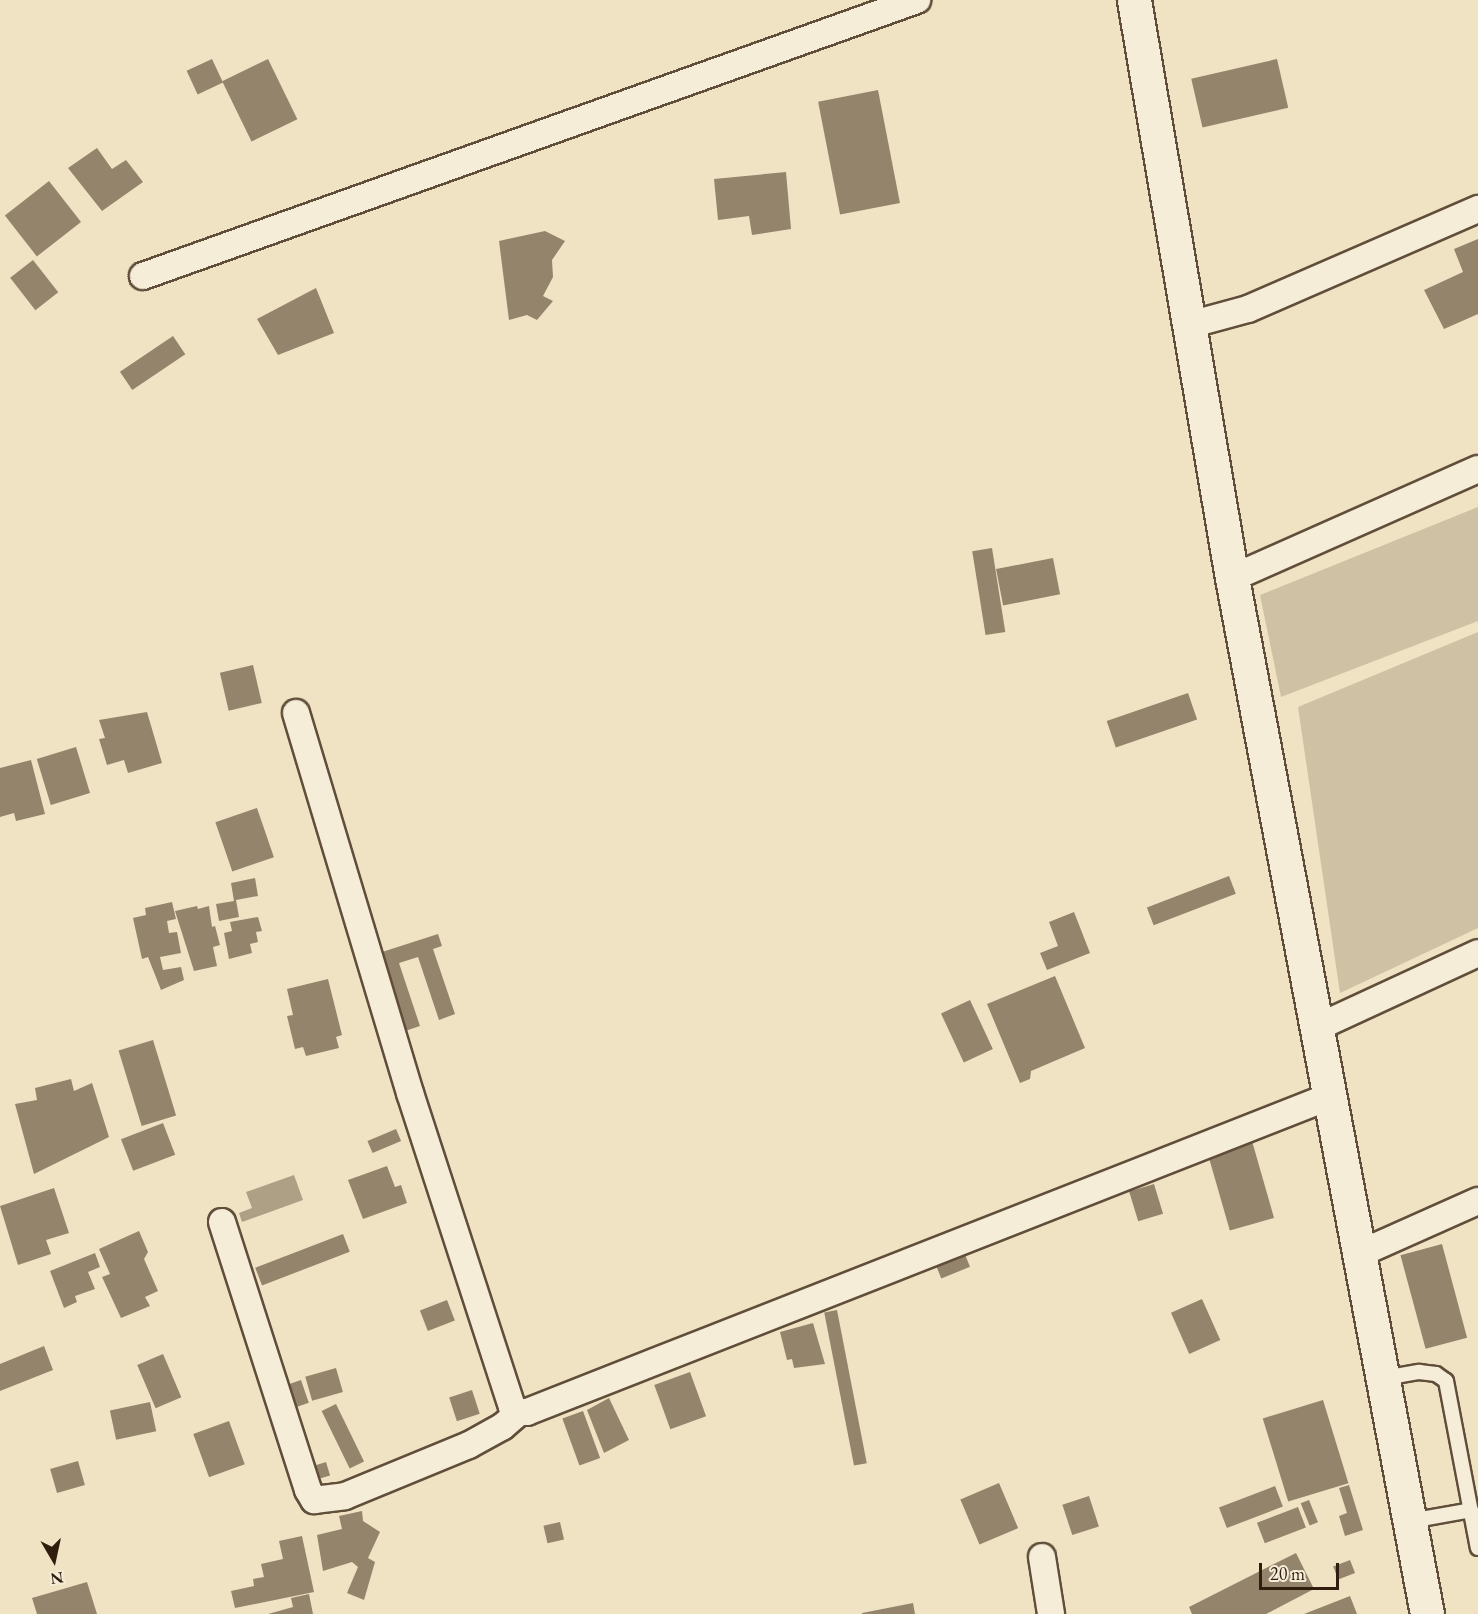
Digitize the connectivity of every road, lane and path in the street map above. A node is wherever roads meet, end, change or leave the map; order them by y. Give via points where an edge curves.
1 (917, 0) edge
2 (1134, 0) edge
3 (1478, 209) edge
4 (143, 276) dead end
5 (1190, 325) junction
6 (1478, 469) edge
7 (1232, 578) junction
8 (296, 713) dead end
9 (1478, 953) edge
10 (1318, 1027) junction
11 (1331, 1096) junction
12 (1478, 1201) edge
13 (222, 1222) dead end
14 (1362, 1253) junction
15 (1384, 1378) junction
16 (519, 1412) junction
17 (1471, 1510) junction
18 (1410, 1521) junction
19 (1478, 1548) edge
20 (1042, 1557) dead end
21 (1051, 1614) edge
22 (1427, 1614) edge

1 - 4 street
2 - 5 main road
3 - 5 street via 1248,309
5 - 7 main road
6 - 7 street
7 - 10 main road
8 - 16 street via 410,1094 512,1407
9 - 10 street
10 - 11 main road
11 - 14 main road
11 - 16 street via 528,1412
12 - 14 street
13 - 16 street via 308,1490 315,1500 345,1496 469,1445 502,1427
14 - 15 main road
15 - 17 lane via 1419,1372 1436,1374 1446,1381
15 - 18 main road
17 - 18 lane
17 - 19 lane
18 - 22 main road
20 - 21 street

